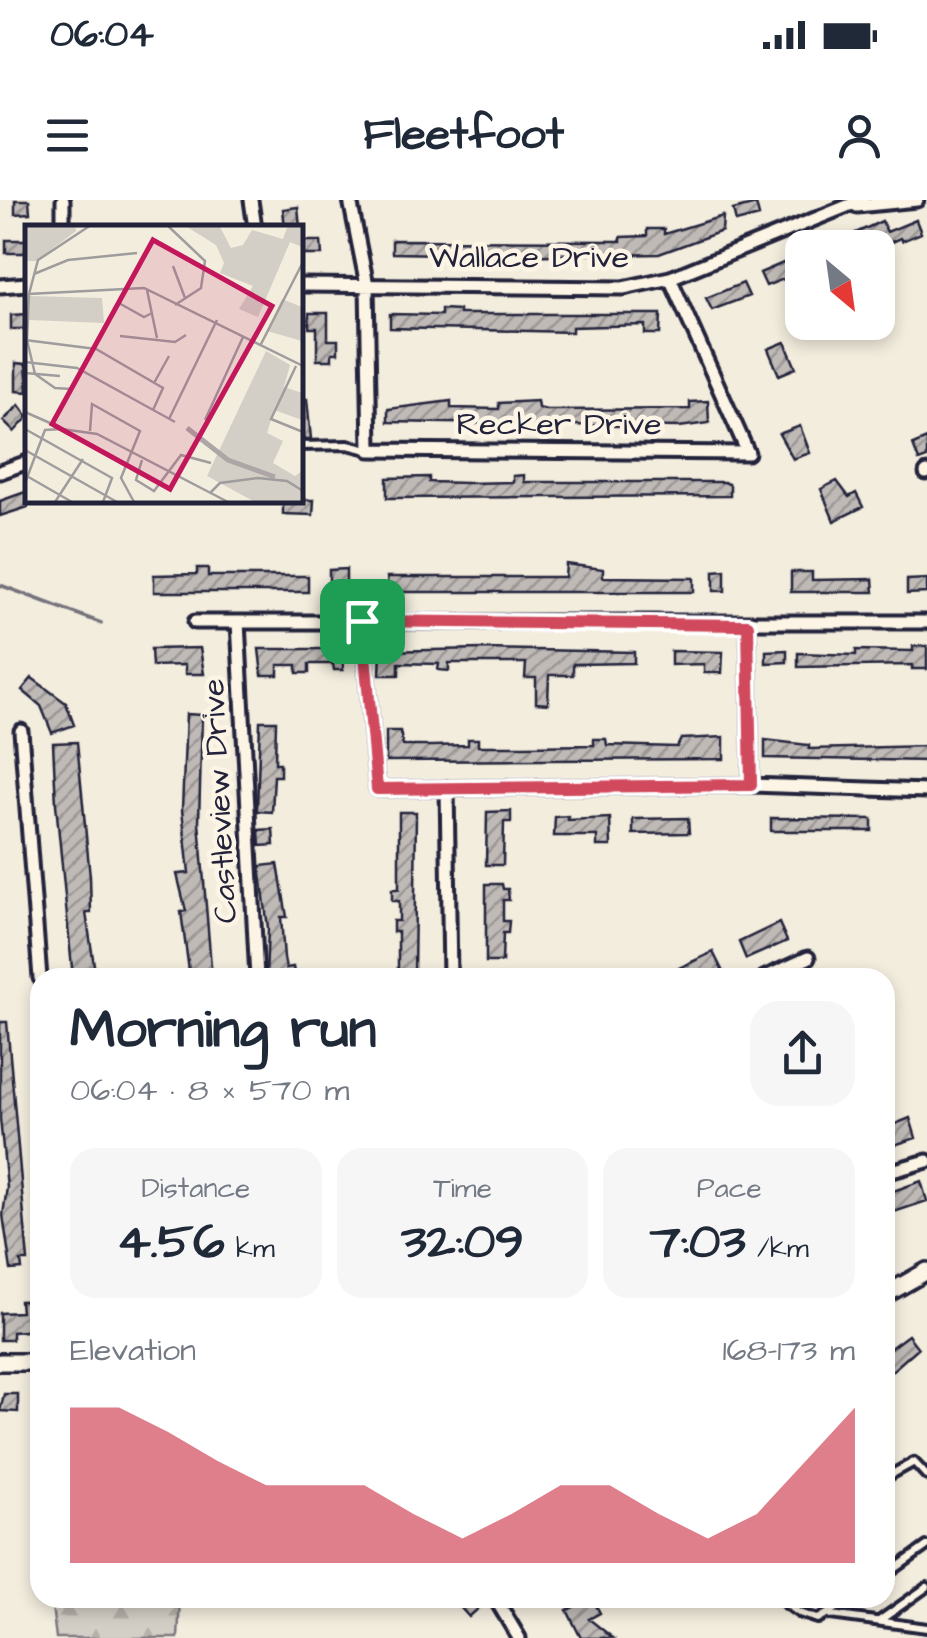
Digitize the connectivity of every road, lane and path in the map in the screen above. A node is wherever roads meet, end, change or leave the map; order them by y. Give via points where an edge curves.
1 (64, 200) edge
2 (252, 200) edge
3 (350, 200) edge
4 (917, 200) edge
5 (856, 203) edge
6 (63, 225) edge
7 (255, 225) edge
8 (670, 278) junction
9 (25, 284) edge
10 (302, 285) edge
11 (368, 285) junction
12 (0, 286) edge
13 (302, 446) edge
14 (370, 450) junction
15 (25, 463) edge
16 (0, 472) edge
17 (362, 621) junction
18 (196, 622) dead end
19 (238, 622) junction
20 (927, 622) edge
21 (748, 625) junction
22 (21, 731) dead end
23 (751, 785) junction
24 (447, 788) junction
25 (927, 791) edge
26 (808, 958) dead end
27 (39, 968) edge
28 (256, 968) edge
29 (450, 968) edge
30 (786, 968) edge
31 (927, 1161) edge
32 (895, 1171) edge
33 (927, 1271) edge
34 (895, 1290) edge
35 (0, 1362) edge
36 (30, 1362) edge
37 (895, 1472) edge
38 (927, 1476) edge
39 (927, 1546) edge
40 (895, 1569) edge
41 (927, 1587) edge
42 (501, 1608) edge
43 (793, 1608) edge
44 (840, 1608) edge
45 (830, 1615) junction
46 (877, 1622) junction
47 (927, 1628) edge
48 (519, 1638) edge

1 - 6 street
2 - 7 street
3 - 11 street
4 - 5 street, Wallace Drive
5 - 8 street, Wallace Drive
8 - 11 street, Wallace Drive via 623,288
8 - 14 street, Recker Drive via 748,453
9 - 12 street
10 - 11 street, Wallace Drive
11 - 14 street
13 - 14 lane
15 - 16 street
17 - 19 street
17 - 21 street
17 - 24 street via 377,789
18 - 19 street
19 - 28 street, Castleview Drive
20 - 21 street
21 - 23 street
22 - 27 street
23 - 24 street
23 - 25 street
24 - 29 street
26 - 30 street
31 - 32 street
33 - 34 street
35 - 36 street
37 - 38 lane via 914,1462
39 - 40 lane
41 - 46 lane
42 - 48 street
43 - 45 lane via 805,1616
44 - 45 lane
45 - 46 lane
46 - 47 lane

